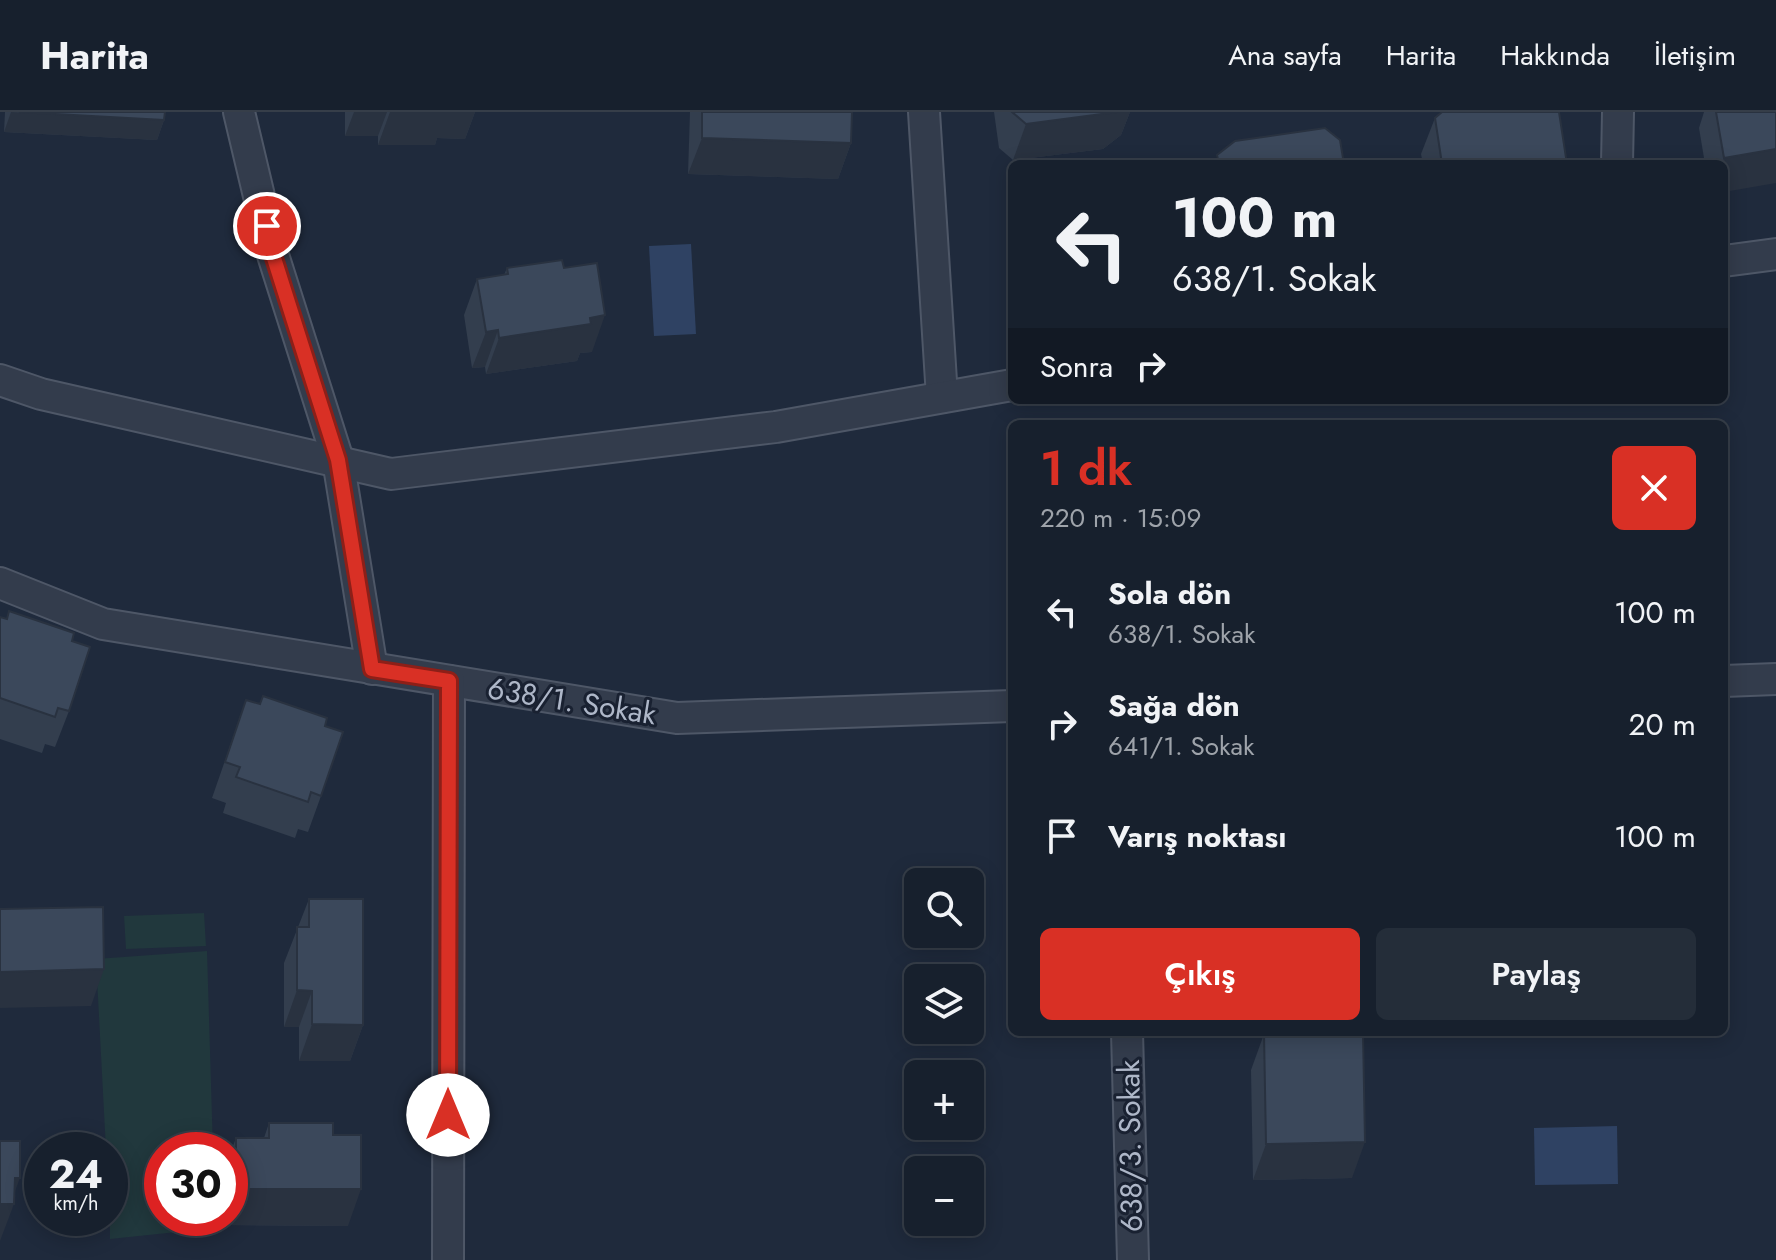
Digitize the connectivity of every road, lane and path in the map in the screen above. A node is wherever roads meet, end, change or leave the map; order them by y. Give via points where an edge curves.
1 (239, 112) edge
2 (924, 112) edge
3 (1618, 112) edge
4 (1617, 160) edge
5 (1776, 254) edge
6 (1728, 260) edge
7 (0, 380) edge
8 (1008, 386) edge
9 (942, 397) junction
10 (338, 460) junction
11 (0, 583) edge
12 (372, 669) junction
13 (1776, 679) edge
14 (449, 681) junction
15 (1728, 681) edge
16 (1008, 706) edge
17 (1127, 1036) edge
18 (448, 1260) edge
19 (1133, 1260) edge

1 - 10 street via 273,255
2 - 9 street
3 - 4 street
5 - 6 street
7 - 10 street via 41,394
8 - 9 street
9 - 10 street via 776,427 391,474
10 - 12 street
11 - 12 street, 638/1. Sokak via 103,624
12 - 14 street, 638/1. Sokak
13 - 15 street
14 - 16 street, 638/1. Sokak via 677,718
14 - 18 street
17 - 19 street, 638/3. Sokak

